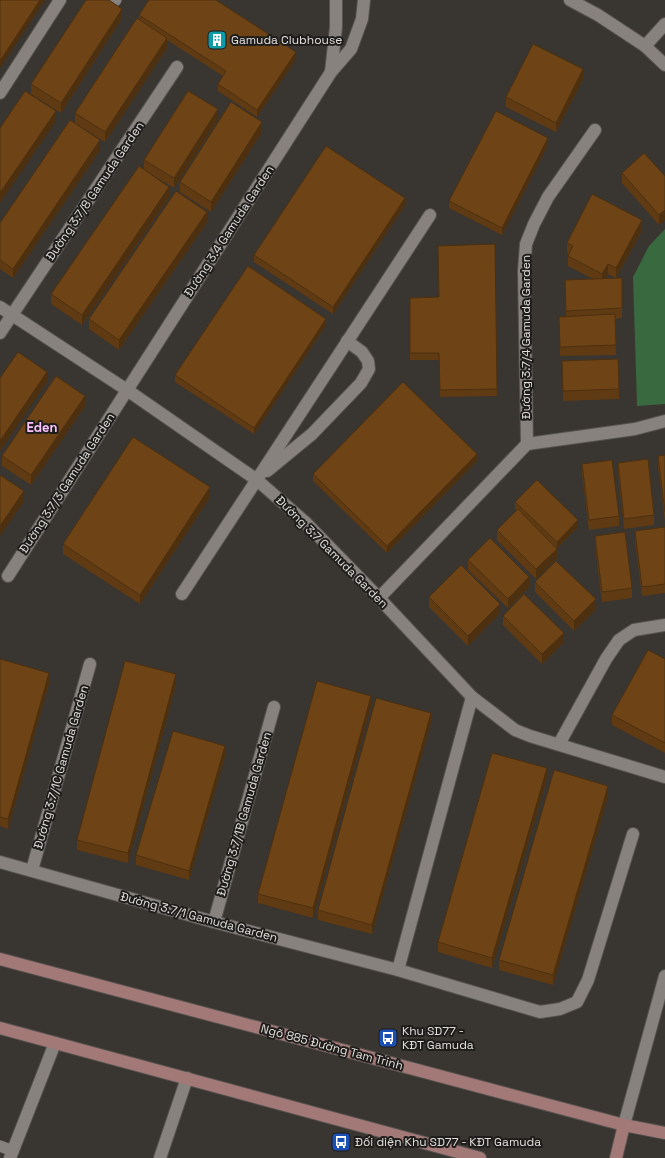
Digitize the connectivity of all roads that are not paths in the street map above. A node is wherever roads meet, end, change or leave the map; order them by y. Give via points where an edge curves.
1 (60, 0) edge
2 (336, 0) edge
3 (364, 0) edge
4 (570, 0) edge
5 (665, 24) edge
6 (644, 46) junction
7 (665, 64) edge
8 (177, 67) dead end
9 (332, 72) junction
10 (0, 92) edge
11 (595, 130) dead end
12 (430, 215) dead end
13 (0, 307) edge
14 (12, 315) junction
15 (0, 332) edge
16 (347, 341) junction
17 (127, 390) junction
18 (665, 421) edge
19 (527, 444) junction
20 (257, 480) junction
21 (8, 576) dead end
22 (182, 594) dead end
23 (379, 598) junction
24 (665, 625) edge
25 (90, 664) dead end
26 (472, 697) junction
27 (274, 707) dead end
28 (559, 744) junction
29 (665, 777) edge
30 (633, 834) dead end
31 (0, 862) edge
32 (32, 870) junction
33 (214, 922) junction
34 (0, 959) edge
35 (398, 970) junction
36 (665, 976) edge
37 (0, 1028) edge
38 (55, 1043) junction
39 (187, 1078) junction
40 (624, 1124) junction
41 (665, 1133) edge
42 (0, 1146) edge
43 (11, 1154) edge
44 (160, 1158) edge
45 (480, 1158) edge
46 (616, 1158) edge

1 - 10 street
2 - 9 street, Đường 3.4 Gamuda Garden
3 - 9 street, Đường 3.4 Gamuda Garden via 362,19 351,49
4 - 6 street via 598,15
5 - 6 street
6 - 7 street
8 - 14 street, Đường 3.7/8 Gamuda Garden
9 - 17 street, Đường 3.4 Gamuda Garden
11 - 19 street, Đường 3.7/4 Gamuda Garden via 548,197 526,244 524,271
12 - 16 street
13 - 14 street, Đường 3.7 Gamuda Garden
14 - 15 street, Đường 3.7/8 Gamuda Garden
14 - 17 street, Đường 3.7 Gamuda Garden
16 - 20 street
16 - 20 street via 362,352 368,361 369,370 361,383 312,434
17 - 20 street, Đường 3.7 Gamuda Garden
17 - 21 street, Đường 3.7/3 Gamuda Garden
18 - 19 street via 635,429
19 - 23 street
20 - 22 street
20 - 23 street, Đường 3.7 Gamuda Garden via 305,522
23 - 26 street, Đường 3.7 Gamuda Garden
24 - 28 street via 634,630 619,640
25 - 32 street, Đường 3.7/1C Gamuda Garden
26 - 28 street, Đường 3.7 Gamuda Garden via 515,730
26 - 35 street
27 - 33 street, Đường 3.7/1B Gamuda Garden
28 - 29 street, Đường 3.7 Gamuda Garden
30 - 35 street, Đường 3.7/1 Gamuda Garden via 588,980 577,1002 560,1009 540,1012
31 - 32 street, Đường 3.7/1 Gamuda Garden
32 - 33 street, Đường 3.7/1 Gamuda Garden
33 - 35 street, Đường 3.7/1 Gamuda Garden
34 - 40 street, Ngõ 885 Đường Tam Trinh
36 - 40 street
37 - 38 street
38 - 39 street
38 - 43 street
39 - 44 street
39 - 45 street
40 - 41 street, Ngõ 885 Đường Tam Trinh
40 - 46 street
42 - 43 lane

